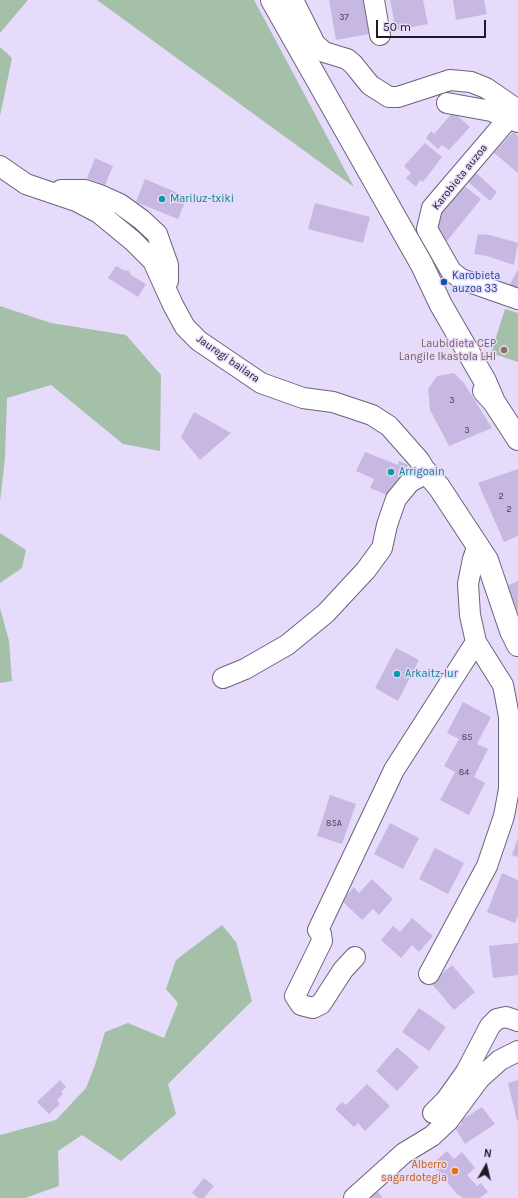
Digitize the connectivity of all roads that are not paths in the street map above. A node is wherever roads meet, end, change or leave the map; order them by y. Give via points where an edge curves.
1 (272, 0) edge
2 (293, 0) edge
3 (374, 0) edge
4 (380, 35) dead end
5 (447, 103) dead end
6 (515, 117) edge
7 (0, 166) edge
8 (518, 298) edge
9 (518, 439) edge
10 (427, 473) junction
11 (478, 545) junction
12 (476, 642) junction
13 (518, 646) edge
14 (223, 678) dead end
15 (355, 957) dead end
16 (429, 974) dead end
17 (518, 1021) edge
18 (518, 1051) edge
19 (433, 1113) dead end
20 (354, 1198) edge

1 - 9 main road via 422,264 441,305 485,381 494,402
2 - 6 street via 315,44 324,52 347,59 370,85 389,97 398,97 450,80 471,82 486,88
3 - 4 street
5 - 6 street
6 - 8 street, Karobieta auzoa via 432,208 427,229 451,271 461,279
7 - 10 street, Jauregi bailara via 26,184 76,201 105,217 153,261 185,327 200,341 261,383 303,398 333,402 372,415 389,426 420,460
10 - 11 main road
10 - 14 street via 410,482 396,499 382,548 366,570 326,613 287,645 245,669
11 - 12 street via 472,559 468,584 470,615
11 - 13 main road via 487,560
12 - 15 street via 394,770 318,930 322,941 295,996 301,1005 313,1008 321,1004 343,970
12 - 16 street via 506,695 509,717 509,789 504,816 487,866
17 - 19 street via 506,1017 497,1019 490,1026 466,1072
18 - 20 street via 500,1060 480,1078 448,1121 432,1136 404,1153

